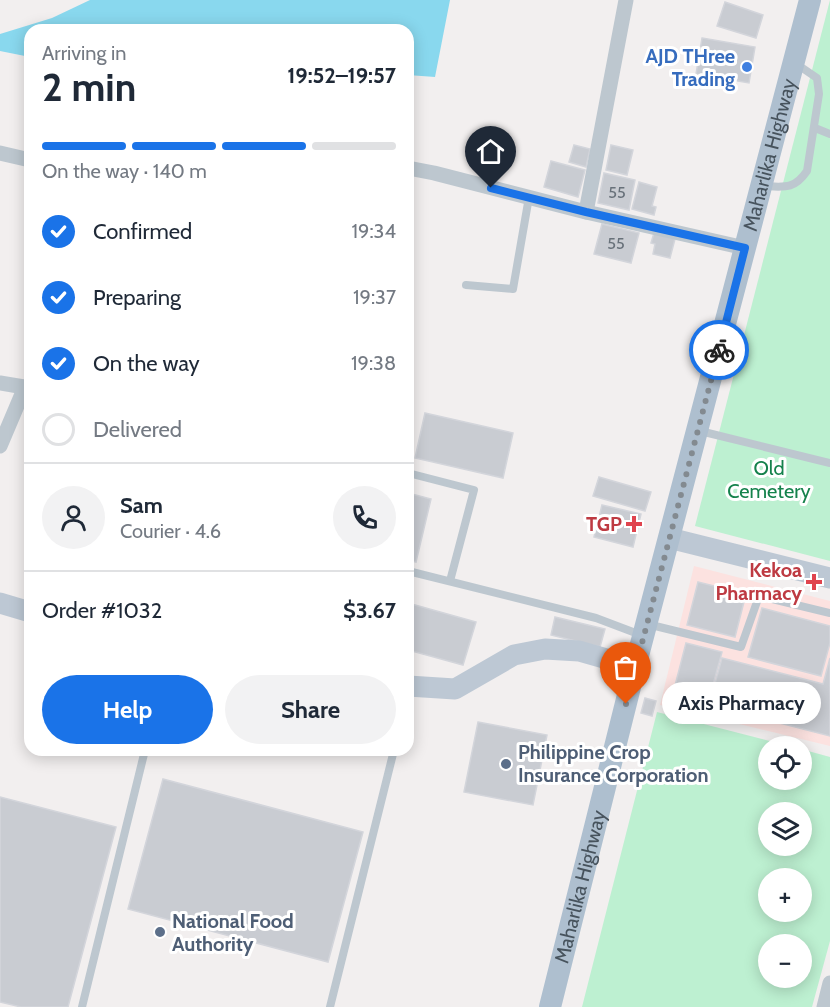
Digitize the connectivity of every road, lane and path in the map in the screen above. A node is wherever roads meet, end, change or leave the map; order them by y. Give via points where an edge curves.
1 (626, 0) edge
2 (810, 0) edge
3 (794, 62) junction
4 (815, 128) junction
5 (830, 134) edge
6 (0, 153) edge
7 (24, 159) edge
8 (414, 169) edge
9 (761, 186) junction
10 (529, 197) junction
11 (586, 212) junction
12 (745, 248) junction
13 (466, 285) dead end
14 (0, 383) edge
15 (24, 387) edge
16 (24, 396) edge
17 (698, 430) junction
18 (0, 446) edge
19 (830, 463) edge
20 (414, 475) edge
21 (669, 538) junction
22 (414, 572) edge
23 (830, 578) edge
24 (450, 581) junction
25 (0, 603) edge
26 (24, 610) edge
27 (830, 613) edge
28 (645, 630) junction
29 (635, 667) junction
30 (414, 686) edge
31 (144, 756) edge
32 (393, 756) edge
33 (830, 983) edge
34 (82, 1007) edge
35 (330, 1007) edge
36 (550, 1007) edge
37 (824, 1007) edge

1 - 11 street
2 - 3 main road, Maharlika Highway
3 - 4 lane via 817,78
3 - 9 main road, Maharlika Highway
4 - 5 lane
4 - 9 lane via 807,171 800,182 789,187
6 - 7 street
8 - 10 street
9 - 12 main road, Maharlika Highway
10 - 11 street
10 - 13 lane via 513,290
11 - 12 street
12 - 17 main road, Maharlika Highway
14 - 15 street
16 - 18 street
17 - 19 lane
17 - 21 main road, Maharlika Highway
20 - 24 lane via 474,490
21 - 23 street
21 - 28 main road, Maharlika Highway
22 - 24 lane
24 - 28 lane
25 - 26 street
27 - 28 lane via 759,596 741,647
28 - 29 main road, Maharlika Highway
29 - 30 street via 579,651 545,649 514,655 455,689
29 - 36 main road, Maharlika Highway
31 - 34 lane
32 - 35 lane
33 - 37 street

